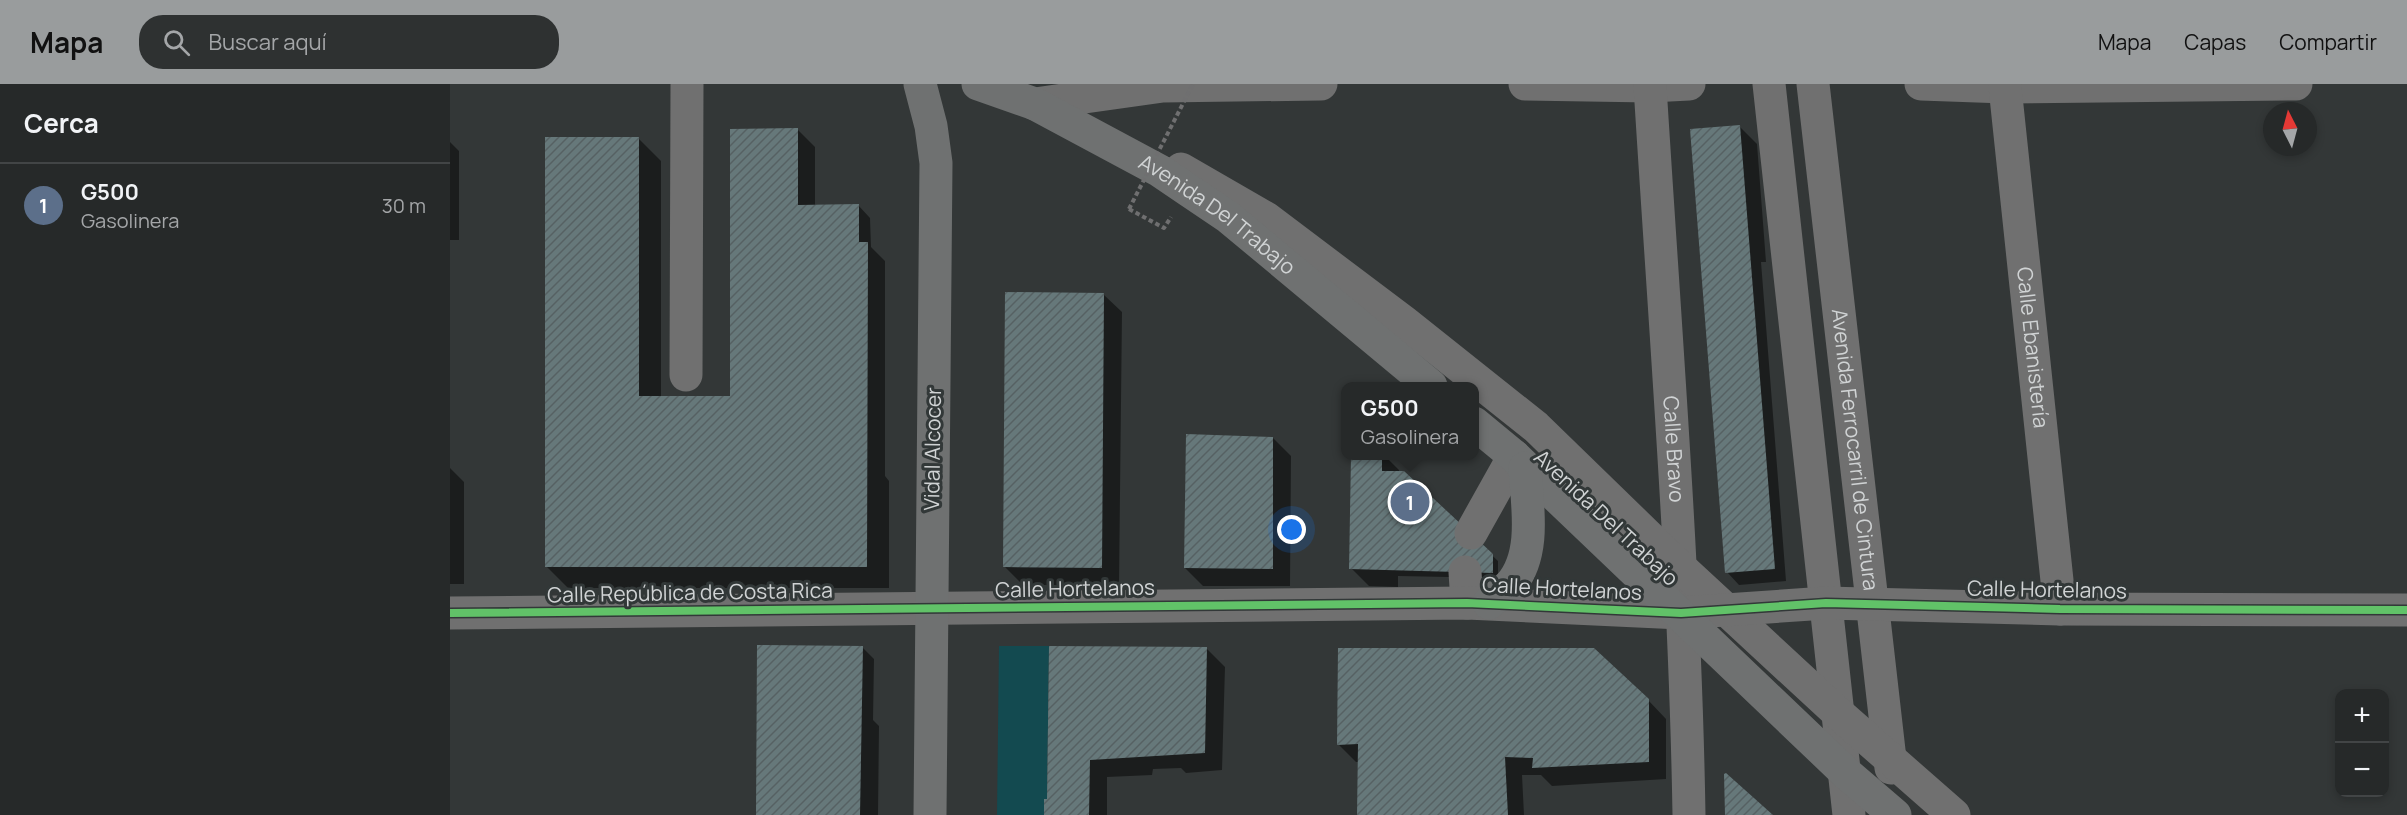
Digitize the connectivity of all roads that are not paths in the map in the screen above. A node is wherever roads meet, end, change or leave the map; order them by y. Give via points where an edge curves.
1 (687, 84) edge
2 (920, 84) edge
3 (978, 84) edge
4 (1321, 84) edge
5 (1526, 84) edge
6 (1689, 84) edge
7 (1769, 84) edge
8 (1813, 84) edge
9 (1921, 84) edge
10 (2296, 84) edge
11 (1650, 86) junction
12 (2005, 87) junction
13 (1035, 96) edge
14 (686, 375) dead end
15 (1425, 382) edge
16 (1479, 427) edge
17 (1520, 462) junction
18 (1471, 533) dead end
19 (1680, 567) junction
20 (1474, 592) junction
21 (1826, 603) junction
22 (1873, 603) junction
23 (931, 608) junction
24 (2060, 609) junction
25 (1727, 610) junction
26 (2407, 610) edge
27 (450, 613) edge
28 (1681, 614) junction
29 (1839, 714) junction
30 (1890, 759) junction
31 (1846, 772) junction
32 (930, 815) edge
33 (1689, 815) edge
34 (1849, 815) edge
35 (1895, 815) edge
36 (1954, 815) edge

1 - 14 street
2 - 23 main road, Vidal Alcocer via 936,163
3 - 13 main road, Avenida Del Trabajo
4 - 13 street via 1163,86
5 - 11 street
6 - 11 street
7 - 21 street, Avenida Ferrocarril de Cintura
8 - 22 street, Avenida Ferrocarril de Cintura
9 - 12 street
10 - 12 street
11 - 19 street, Calle Bravo
12 - 24 street, Calle Ebanistería
13 - 15 main road, Avenida Del Trabajo via 1228,217
13 - 19 street via 1181,169 1275,225 1536,427
16 - 17 main road, Avenida Del Trabajo
17 - 18 street
17 - 20 main road via 1528,536 1522,568 1510,585
17 - 28 main road, Avenida Del Trabajo
19 - 25 street
19 - 28 street, Calle Bravo
20 - 23 street, Calle Hortelanos
20 - 28 street, Calle Hortelanos
21 - 22 street, Calle Hortelanos
21 - 25 street, Calle Hortelanos
21 - 29 street, Avenida Ferrocarril de Cintura
22 - 24 street, Calle Hortelanos
22 - 30 street, Avenida Ferrocarril de Cintura
23 - 27 street, Calle República de Costa Rica
23 - 32 main road, Vidal Alcocer
24 - 26 street, Calle Hortelanos
25 - 28 street, Calle Hortelanos
25 - 29 street
28 - 31 main road, Avenida Del Trabajo
28 - 33 street, Calle Bravo
29 - 30 street
29 - 31 street, Avenida Ferrocarril de Cintura
30 - 35 street, Avenida Ferrocarril de Cintura
30 - 36 street
31 - 34 street, Avenida Ferrocarril de Cintura
31 - 35 main road, Avenida Del Trabajo

